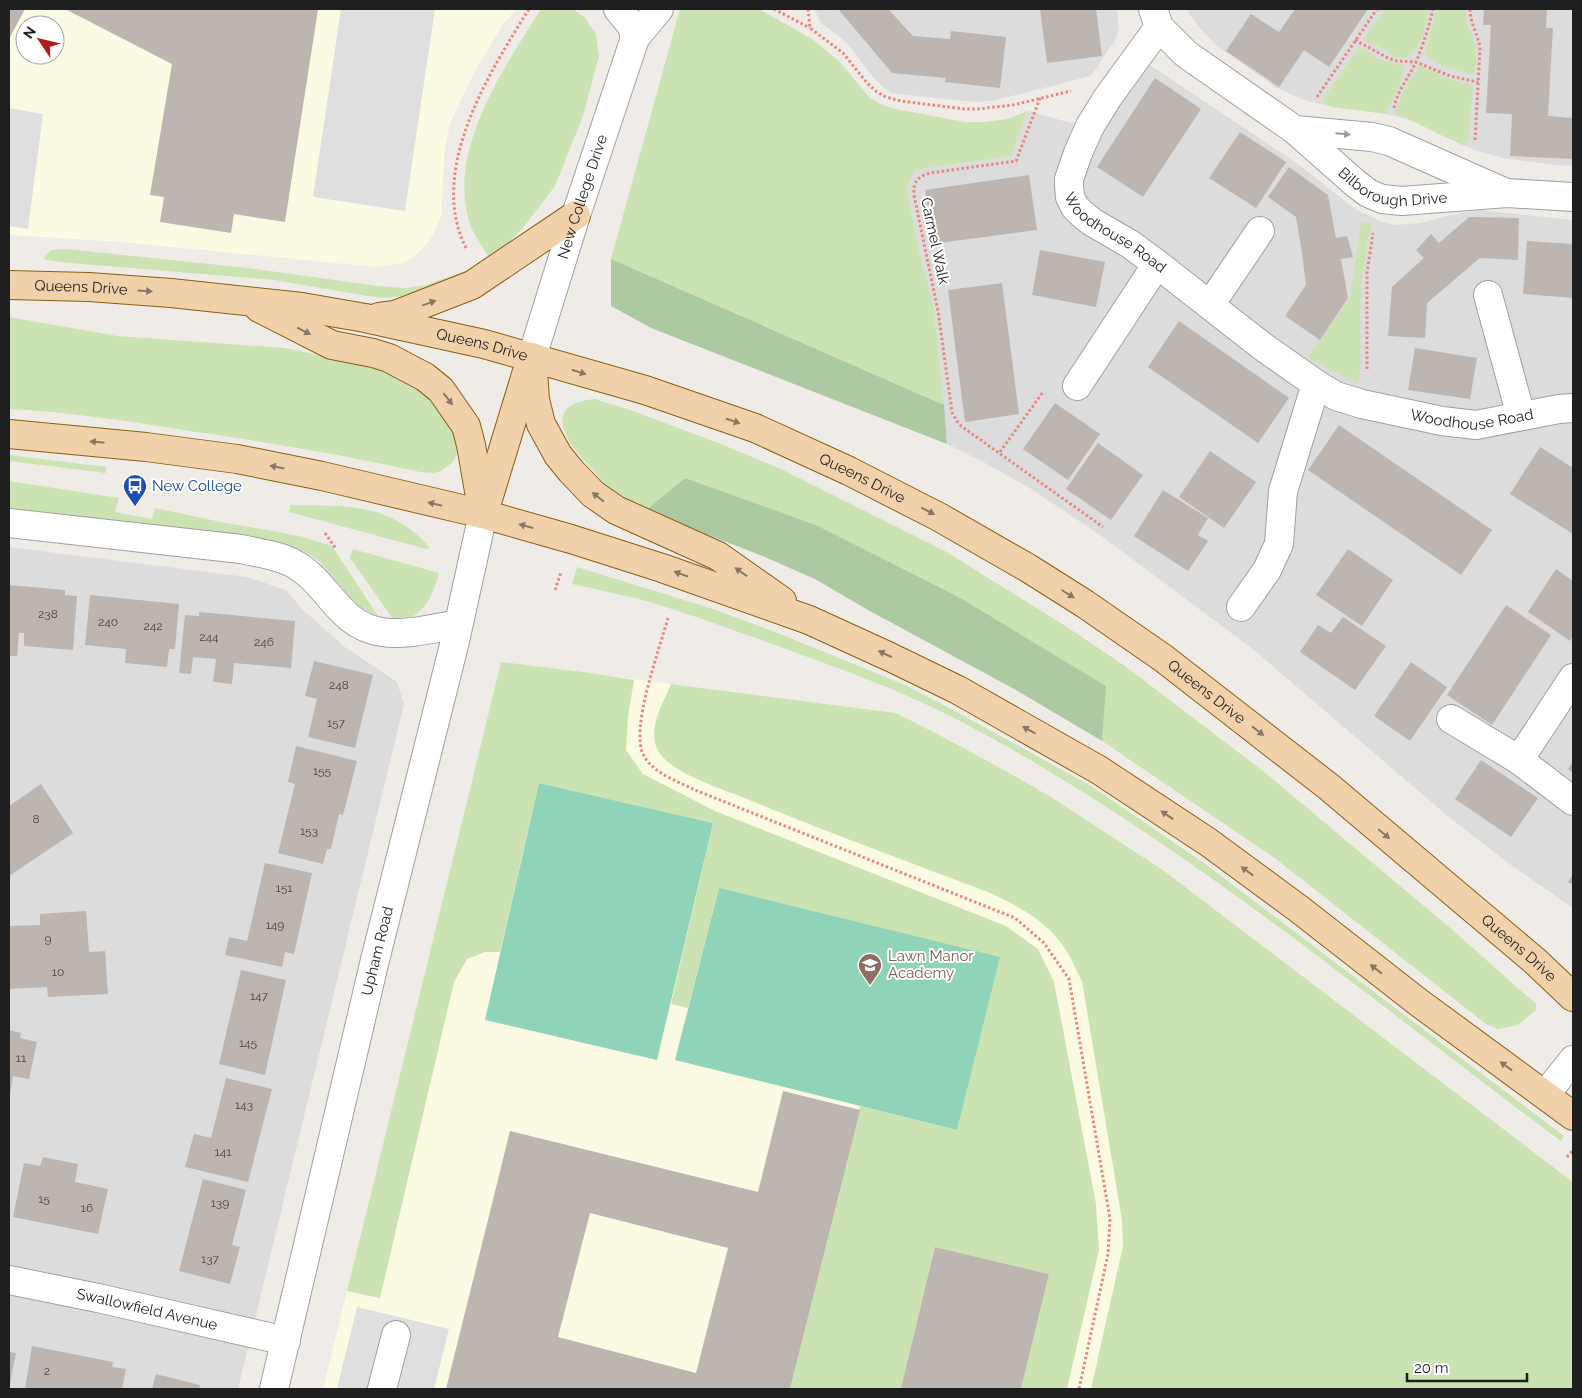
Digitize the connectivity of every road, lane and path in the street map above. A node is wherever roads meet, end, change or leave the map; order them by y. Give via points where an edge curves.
1 (529, 9) edge
2 (618, 9) edge
3 (659, 9) edge
4 (774, 9) edge
5 (808, 9) edge
6 (1378, 9) edge
7 (1432, 9) edge
8 (1470, 9) edge
9 (1156, 18) edge
10 (810, 28) junction
11 (635, 38) junction
12 (1355, 40) junction
13 (1416, 62) junction
14 (1478, 82) junction
15 (1108, 97) junction
16 (1040, 98) junction
17 (1295, 130) junction
18 (1389, 141) junction
19 (1473, 178) junction
20 (1507, 194) junction
21 (1573, 197) edge
22 (1382, 200) junction
23 (576, 214) junction
24 (1260, 231) dead end
25 (1157, 264) junction
26 (484, 278) junction
27 (9, 285) edge
28 (1488, 295) dead end
29 (245, 301) junction
30 (1210, 305) junction
31 (365, 318) junction
32 (532, 358) junction
33 (1316, 384) junction
34 (1077, 386) joint
35 (1362, 404) junction
36 (1573, 408) edge
37 (1521, 416) junction
38 (9, 434) edge
39 (1000, 452) junction
40 (483, 514) junction
41 (9, 523) edge
42 (1103, 527) dead end
43 (1242, 607) dead end
44 (668, 618) dead end
45 (809, 620) junction
46 (458, 624) junction
47 (1573, 678) edge
48 (1451, 719) dead end
49 (1519, 760) junction
50 (1573, 800) edge
51 (1573, 997) edge
52 (1573, 1060) edge
53 (1546, 1095) junction
54 (1573, 1116) edge
55 (1573, 1149) edge
56 (1567, 1157) dead end
57 (9, 1280) edge
58 (396, 1335) dead end
59 (286, 1341) junction
60 (274, 1389) edge
61 (382, 1389) edge
62 (1079, 1389) edge

1 - 26 path via 482,91 454,170 458,224 465,245
2 - 11 street via 632,26
3 - 11 street, New College Drive
4 - 10 path
5 - 10 path
6 - 12 path
7 - 13 path
8 - 14 path via 1480,48
9 - 15 street, Woodhouse Road
9 - 17 street, Bilborough Drive via 1186,54
10 - 16 path via 843,53 867,83 886,97 965,109 1013,105
11 - 23 street, New College Drive
12 - 13 path via 1388,58
12 - 17 path
13 - 14 path via 1450,76
13 - 18 path via 1395,104
14 - 19 path
15 - 16 path via 1069,91
15 - 25 street, Woodhouse Road via 1078,152 1069,179 1070,197 1075,207 1092,222
16 - 39 path, Carmel Walk via 1016,161 930,172 917,179 914,186 938,311 952,412 961,426
17 -> 18 street, Bilborough Drive via 1372,136
17 - 22 street, Bilborough Drive via 1355,183
18 - 19 street, Bilborough Drive
19 - 20 street, Bilborough Drive
20 - 21 street, Bilborough Drive
20 - 22 street, Bilborough Drive
22 - 35 path via 1367,273 1367,363
23 - 26 main road
23 - 32 street, New College Drive
24 - 30 street
25 - 30 street, Woodhouse Road
25 - 34 street
31 -> 26 main road via 395,315
27 -> 29 main road, Queens Drive via 89,287
28 - 37 street
29 - 31 main road, Queens Drive
29 -> 40 main road via 332,345 373,352 395,360 441,390 466,426
30 - 33 street, Woodhouse Road
31 - 32 main road, Queens Drive via 461,338
32 - 40 main road
45 -> 32 main road via 718,556 616,510 593,494 558,455 541,424 535,400
32 -> 51 main road, Queens Drive via 644,390 755,428 939,517 1028,568 1085,604 1220,701 1329,787 1535,960
33 - 35 street, Woodhouse Road via 1336,396
33 - 43 street via 1283,492 1278,544 1267,570
34 - 39 path via 1056,374
35 - 37 street, Woodhouse Road via 1476,425
36 - 37 street, Woodhouse Road
40 -> 38 main road via 322,476 237,460 146,447
39 - 42 path, Carmel Walk
45 -> 40 main road via 662,568
40 - 46 street, Upham Road
41 - 46 street via 241,549 268,555 295,564 353,622 367,628 382,633 407,632
44 - 62 path via 643,707 640,736 644,756 660,773 695,790 1015,918 1044,943 1069,979 1110,1218 1108,1254
53 -> 45 main road via 1208,842 1099,770 958,690
46 - 59 street, Upham Road
47 - 49 street
48 - 49 street
49 - 50 street
52 - 53 street
53 - 54 main road
55 - 56 path
57 - 59 street, Swallowfield Avenue
58 - 61 street
59 - 60 street, Upham Road

